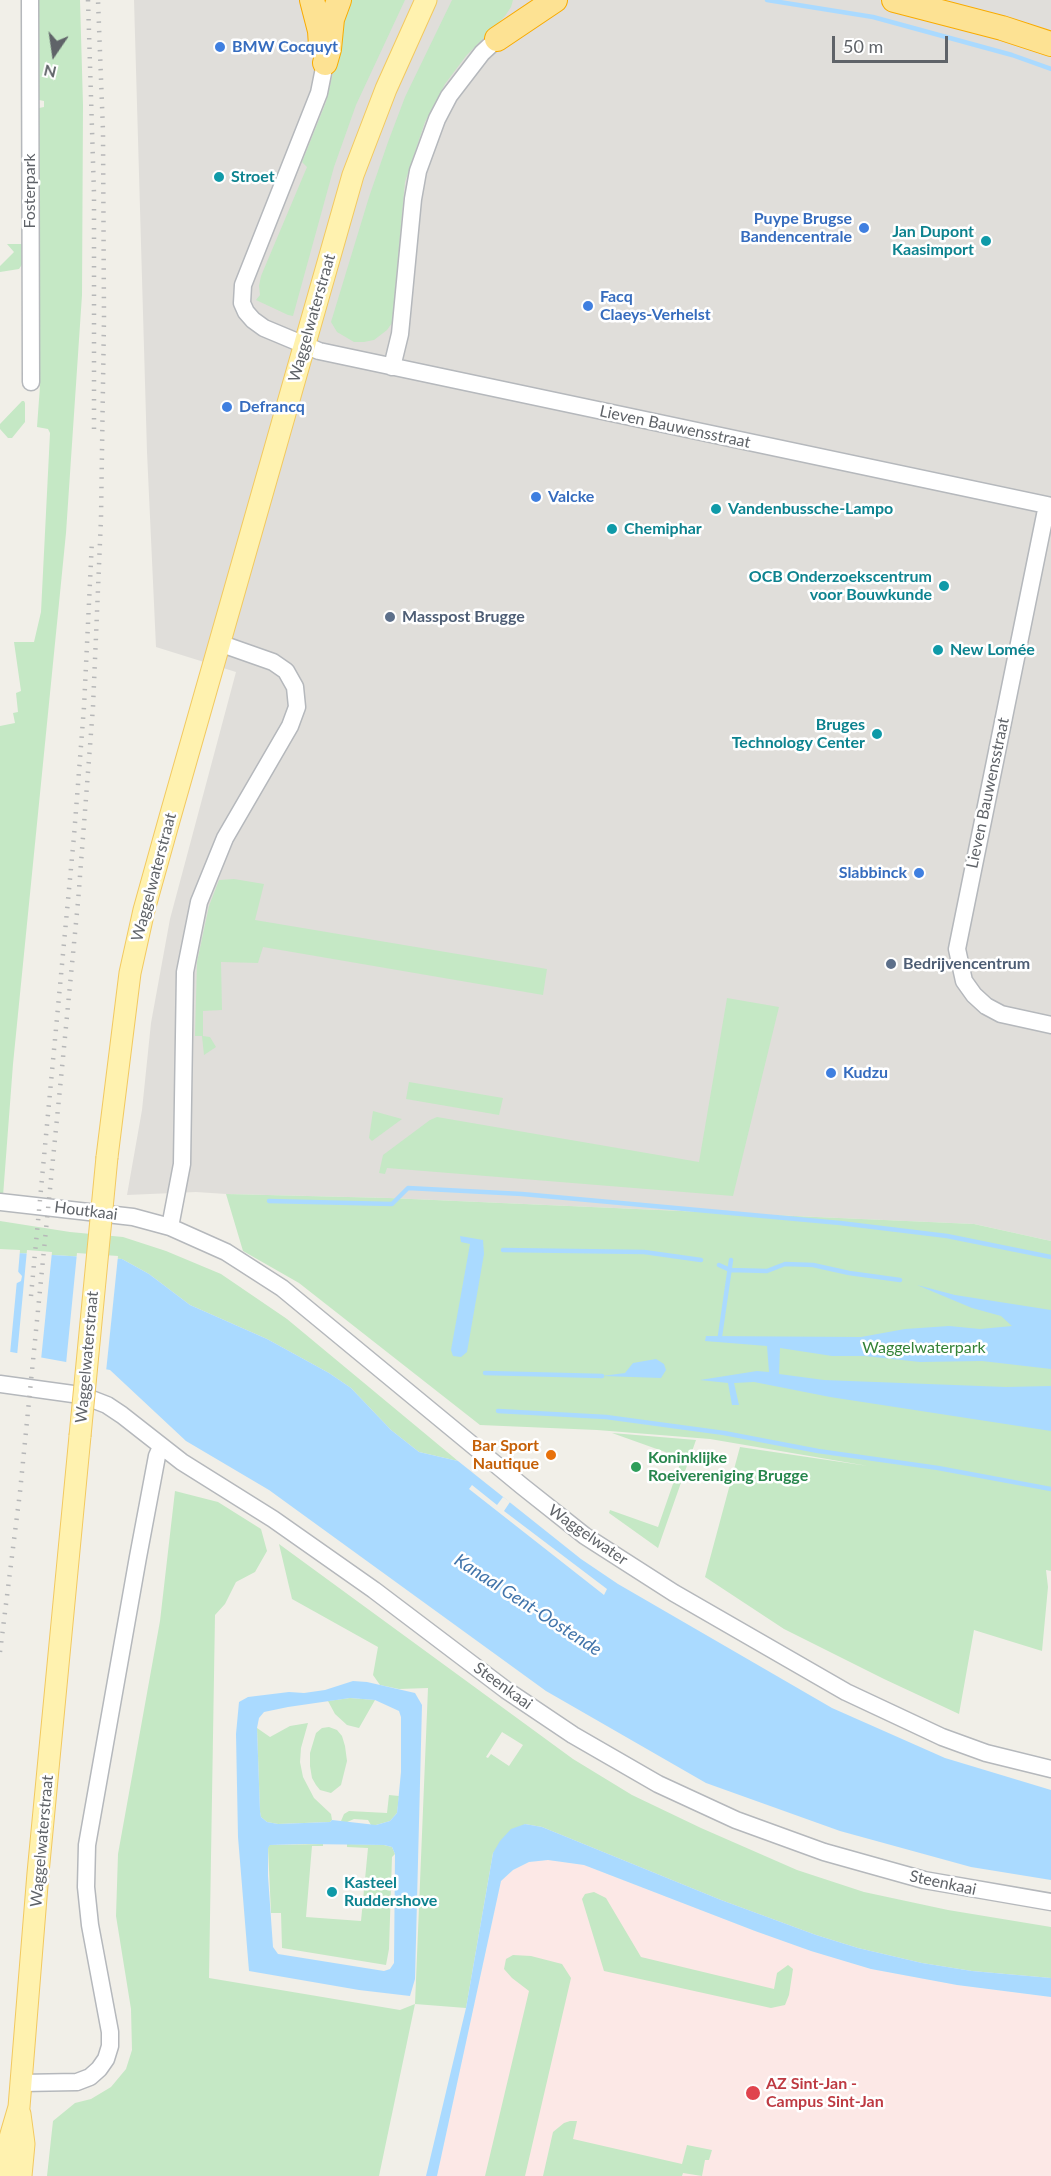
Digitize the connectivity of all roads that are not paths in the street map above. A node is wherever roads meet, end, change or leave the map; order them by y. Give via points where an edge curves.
1 (30, 0) edge
2 (312, 0) edge
3 (339, 0) edge
4 (426, 0) edge
5 (521, 0) edge
6 (555, 0) edge
7 (894, 0) edge
8 (961, 0) edge
9 (1051, 29) edge
10 (496, 39) junction
11 (1051, 44) edge
12 (325, 63) junction
13 (304, 345) junction
14 (392, 367) junction
15 (31, 382) dead end
16 (1049, 505) edge
17 (219, 643) junction
18 (1051, 1025) edge
19 (0, 1202) edge
20 (170, 1227) junction
21 (0, 1384) edge
22 (162, 1447) junction
23 (1051, 1769) edge
24 (1051, 1902) edge
25 (21, 2083) junction
26 (19, 2107) junction
27 (5, 2176) edge
28 (21, 2176) edge

1 - 15 street, Fosterpark
2 - 12 highway
3 - 12 highway
4 - 13 main road, Waggelwaterstraat via 357,165
5 - 10 highway via 514,17
6 - 10 highway
7 - 11 highway
8 - 9 highway
10 - 14 street via 449,96 418,171 400,334
12 - 13 street, Lieven Bauwensstraat via 319,93 241,294 246,312 253,320
13 - 14 street, Lieven Bauwensstraat
13 - 17 main road, Waggelwaterstraat
14 - 16 street, Lieven Bauwensstraat
16 - 18 street, Lieven Bauwensstraat via 957,949 964,981 986,1006 1000,1014
17 - 20 street via 273,662 286,671 295,687 297,707 290,726 225,838 199,902 185,972 182,1164
17 - 25 main road, Waggelwaterstraat, bridge via 137,942 123,1023 39,1861
19 - 20 street, Houtkaai via 133,1217
20 - 23 street, Waggelwater via 225,1252 282,1288 585,1536 674,1593 846,1692 942,1737
21 - 22 street, Steenkaai via 89,1398 122,1415
22 - 24 street, Steenkaai via 282,1525 506,1690 573,1735 658,1784 736,1820 824,1852 924,1880
22 - 25 street via 157,1456 87,1845 90,1924 110,2046 103,2064 90,2077 77,2082
25 - 26 main road, Waggelwaterstraat
26 - 27 main road, Waggelwaterstraat via 9,2141
26 - 28 main road, Waggelwaterstraat via 24,2144

